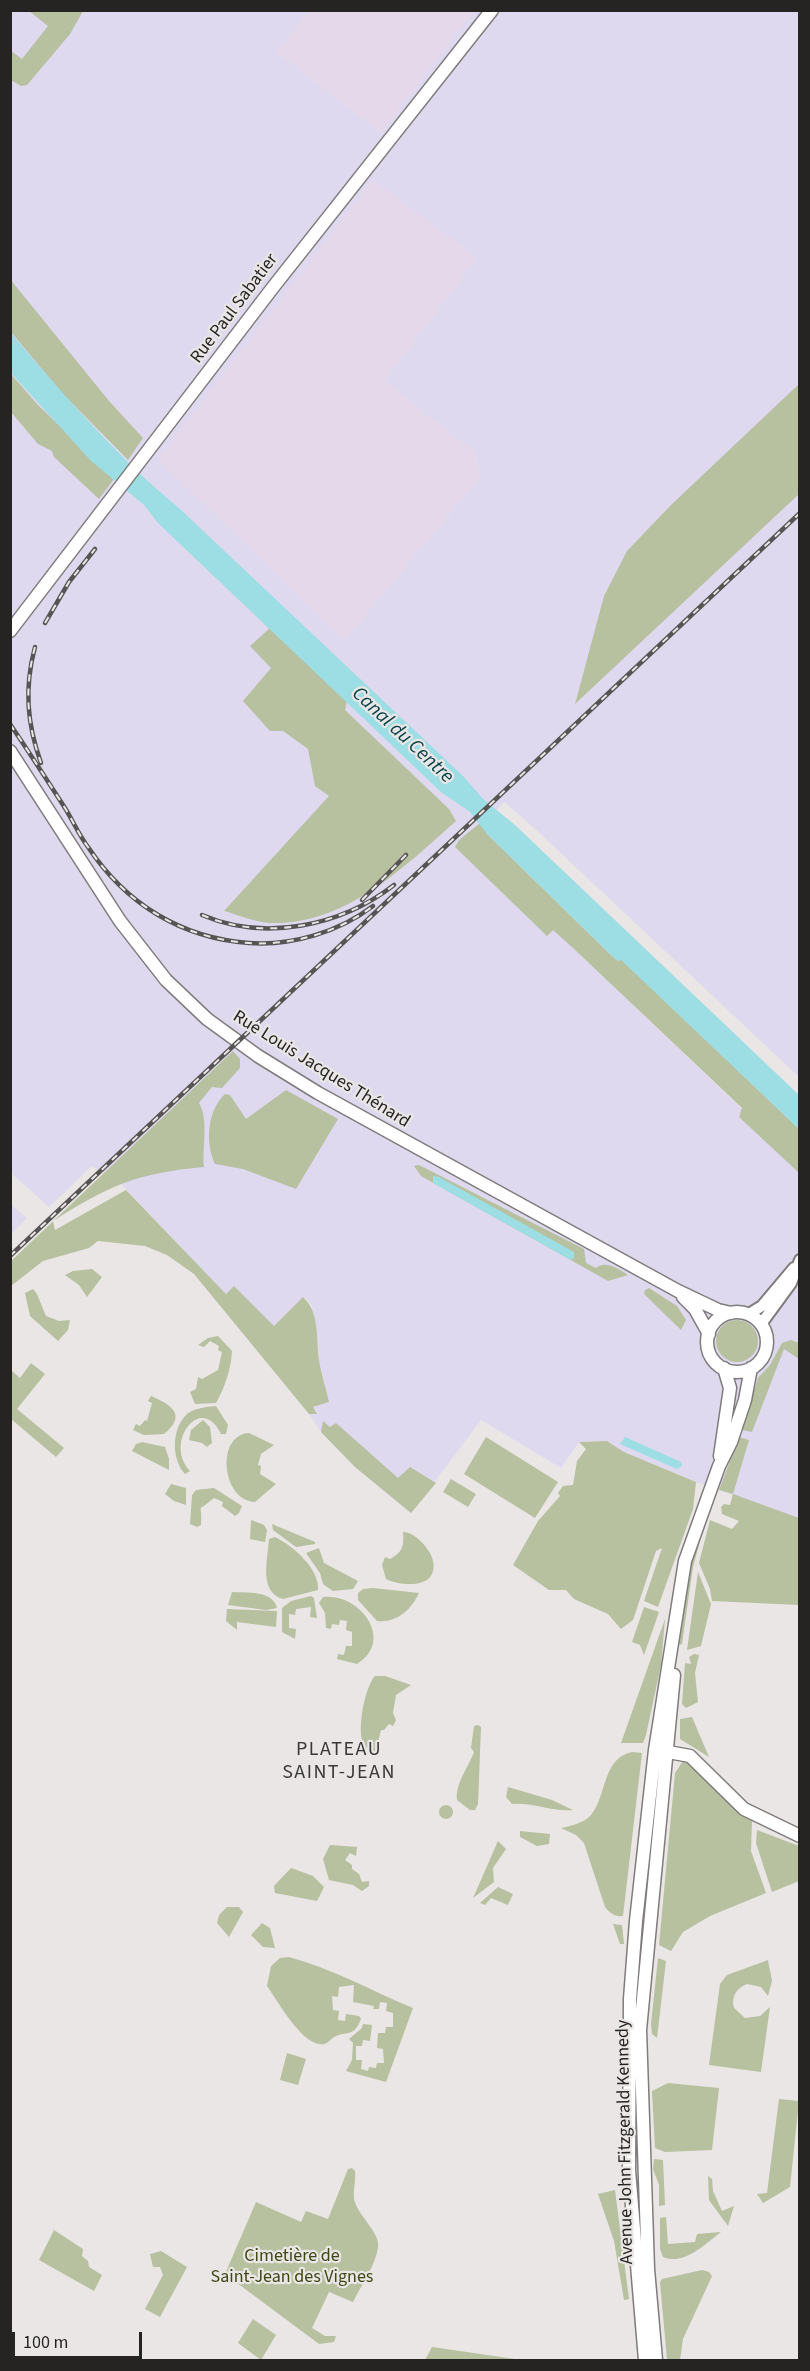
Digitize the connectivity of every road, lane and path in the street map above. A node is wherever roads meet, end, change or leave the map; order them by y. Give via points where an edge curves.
1 (492, 10) edge
2 (10, 631) edge
3 (10, 751) edge
4 (799, 1261) edge
5 (678, 1291) junction
6 (731, 1312) junction
7 (749, 1314) junction
8 (762, 1324) junction
9 (708, 1334) junction
10 (724, 1368) junction
11 (751, 1368) junction
12 (719, 1466) junction
13 (674, 1647) junction
14 (655, 1750) junction
15 (669, 1751) junction
16 (800, 1836) edge
17 (636, 1921) junction
18 (649, 1922) junction
19 (628, 2106) junction
20 (642, 2134) junction
21 (643, 2156) junction
22 (629, 2162) junction
23 (645, 2361) edge
24 (656, 2361) edge

1 - 2 main road, Rue Paul Sabatier
3 - 5 main road, Rue Louis Jacques Thénard via 120,921 166,980 207,1019 327,1099
4 - 7 street via 762,1306
4 - 8 street via 791,1283
5 - 6 main road, Rue Louis Jacques Thénard
5 - 9 main road, Rue Louis Jacques Thénard via 695,1309
6 - 7 main road
6 - 9 main road via 717,1320
7 - 8 main road
8 - 11 main road via 767,1348
9 - 10 main road via 711,1355
10 - 11 main road
10 - 12 main road, Avenue John Fitzgerald Kennedy via 730,1388
11 - 12 main road, Avenue John Fitzgerald Kennedy via 731,1442
12 - 13 main road, Avenue John Fitzgerald Kennedy via 686,1561
13 - 14 main road, Avenue John Fitzgerald Kennedy
13 - 15 main road, Avenue John Fitzgerald Kennedy
14 - 15 main road
14 - 17 main road, Avenue John Fitzgerald Kennedy
15 - 16 main road via 690,1756 744,1809
15 - 18 main road, Avenue John Fitzgerald Kennedy
17 - 18 main road
17 - 19 main road, Avenue John Fitzgerald Kennedy
18 - 20 main road, Avenue John Fitzgerald Kennedy via 640,2030
19 - 20 main road via 637,2109
19 - 22 main road, Avenue John Fitzgerald Kennedy
20 - 21 main road, Avenue John Fitzgerald Kennedy
21 - 22 main road via 637,2162
21 - 24 main road, Avenue John Fitzgerald Kennedy
22 - 23 main road, Avenue John Fitzgerald Kennedy

